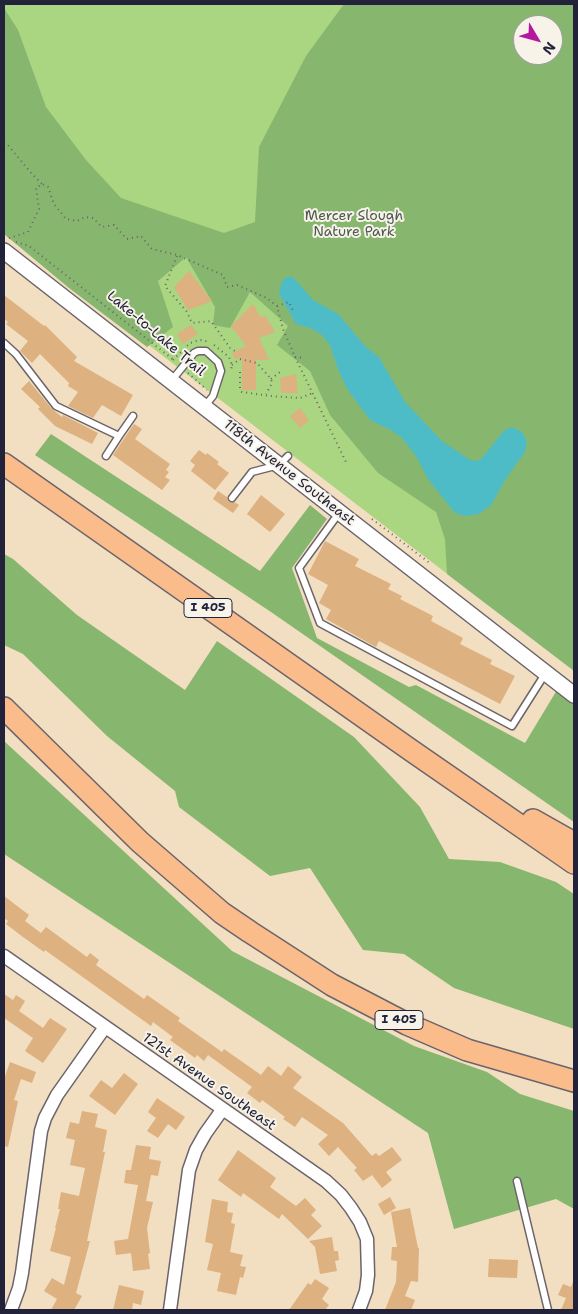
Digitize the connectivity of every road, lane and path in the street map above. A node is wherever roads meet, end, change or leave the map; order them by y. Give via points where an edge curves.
1 (4, 143) edge
2 (42, 184) junction
3 (4, 239) edge
4 (4, 251) edge
5 (177, 255) junction
6 (277, 306) junction
7 (294, 313) dead end
8 (4, 343) edge
9 (230, 348) junction
10 (235, 351) dead end
11 (225, 354) dead end
12 (295, 357) junction
13 (304, 358) dead end
14 (232, 365) dead end
15 (182, 367) junction
16 (240, 372) dead end
17 (280, 372) dead end
18 (271, 379) junction
19 (172, 380) junction
20 (313, 393) junction
21 (265, 395) junction
22 (209, 401) junction
23 (133, 416) dead end
24 (118, 436) junction
25 (106, 456) dead end
26 (283, 460) junction
27 (4, 464) edge
28 (347, 464) dead end
29 (232, 498) dead end
30 (339, 513) junction
31 (545, 673) junction
32 (574, 695) edge
33 (4, 708) edge
34 (412, 751) junction
35 (574, 843) edge
36 (574, 863) edge
37 (4, 956) edge
38 (105, 1027) junction
39 (492, 1059) junction
40 (574, 1081) edge
41 (574, 1097) edge
42 (222, 1110) junction
43 (517, 1180) dead end
44 (11, 1310) edge
45 (170, 1310) edge
46 (359, 1310) edge
47 (548, 1310) edge

1 - 2 path
2 - 3 path via 36,188 39,209 28,232
2 - 5 path via 48,187 54,204 66,218 77,222 85,217 93,218 102,227 114,226 127,239 142,236 152,249
3 - 15 path, Lake-to-Lake Trail via 29,246
4 - 19 street, 118th Avenue Southeast
5 - 6 path via 222,276 227,287 237,285
5 - 9 path via 165,286 192,323 212,321
6 - 7 path via 289,302
6 - 12 path
8 - 24 lane via 56,406
9 - 10 path
9 - 11 path
12 - 13 path
12 - 20 path
14 - 18 path via 240,359 257,363
15 - 19 lane
15 - 22 path, Lake-to-Lake Trail
15 - 22 lane via 198,350 206,351 215,358 222,371
16 - 21 path via 240,390
17 - 18 path
18 - 21 path
19 - 22 street, 118th Avenue Southeast
20 - 21 path via 300,398
20 - 28 path
22 - 26 street, 118th Avenue Southeast
23 - 24 lane
24 - 25 lane
26 - 29 lane via 252,472
26 - 30 street, 118th Avenue Southeast
27 - 34 highway, I 405
30 - 31 street, 118th Avenue Southeast
30 - 31 lane via 299,568 320,623 512,726
31 - 32 street, 118th Avenue Southeast
33 - 39 highway, I 405 via 140,842 222,913 332,985 408,1024
34 - 35 highway
34 - 36 highway, I 405
37 - 38 street, 121st Avenue Southeast
38 - 42 street, 121st Avenue Southeast
38 - 44 street via 57,1095 41,1131 22,1273
39 - 40 highway, I 405
39 - 41 highway
42 - 45 street via 196,1150 190,1170
42 - 46 street, 121st Avenue Southeast via 326,1181 351,1208 367,1239 368,1274
43 - 47 lane

